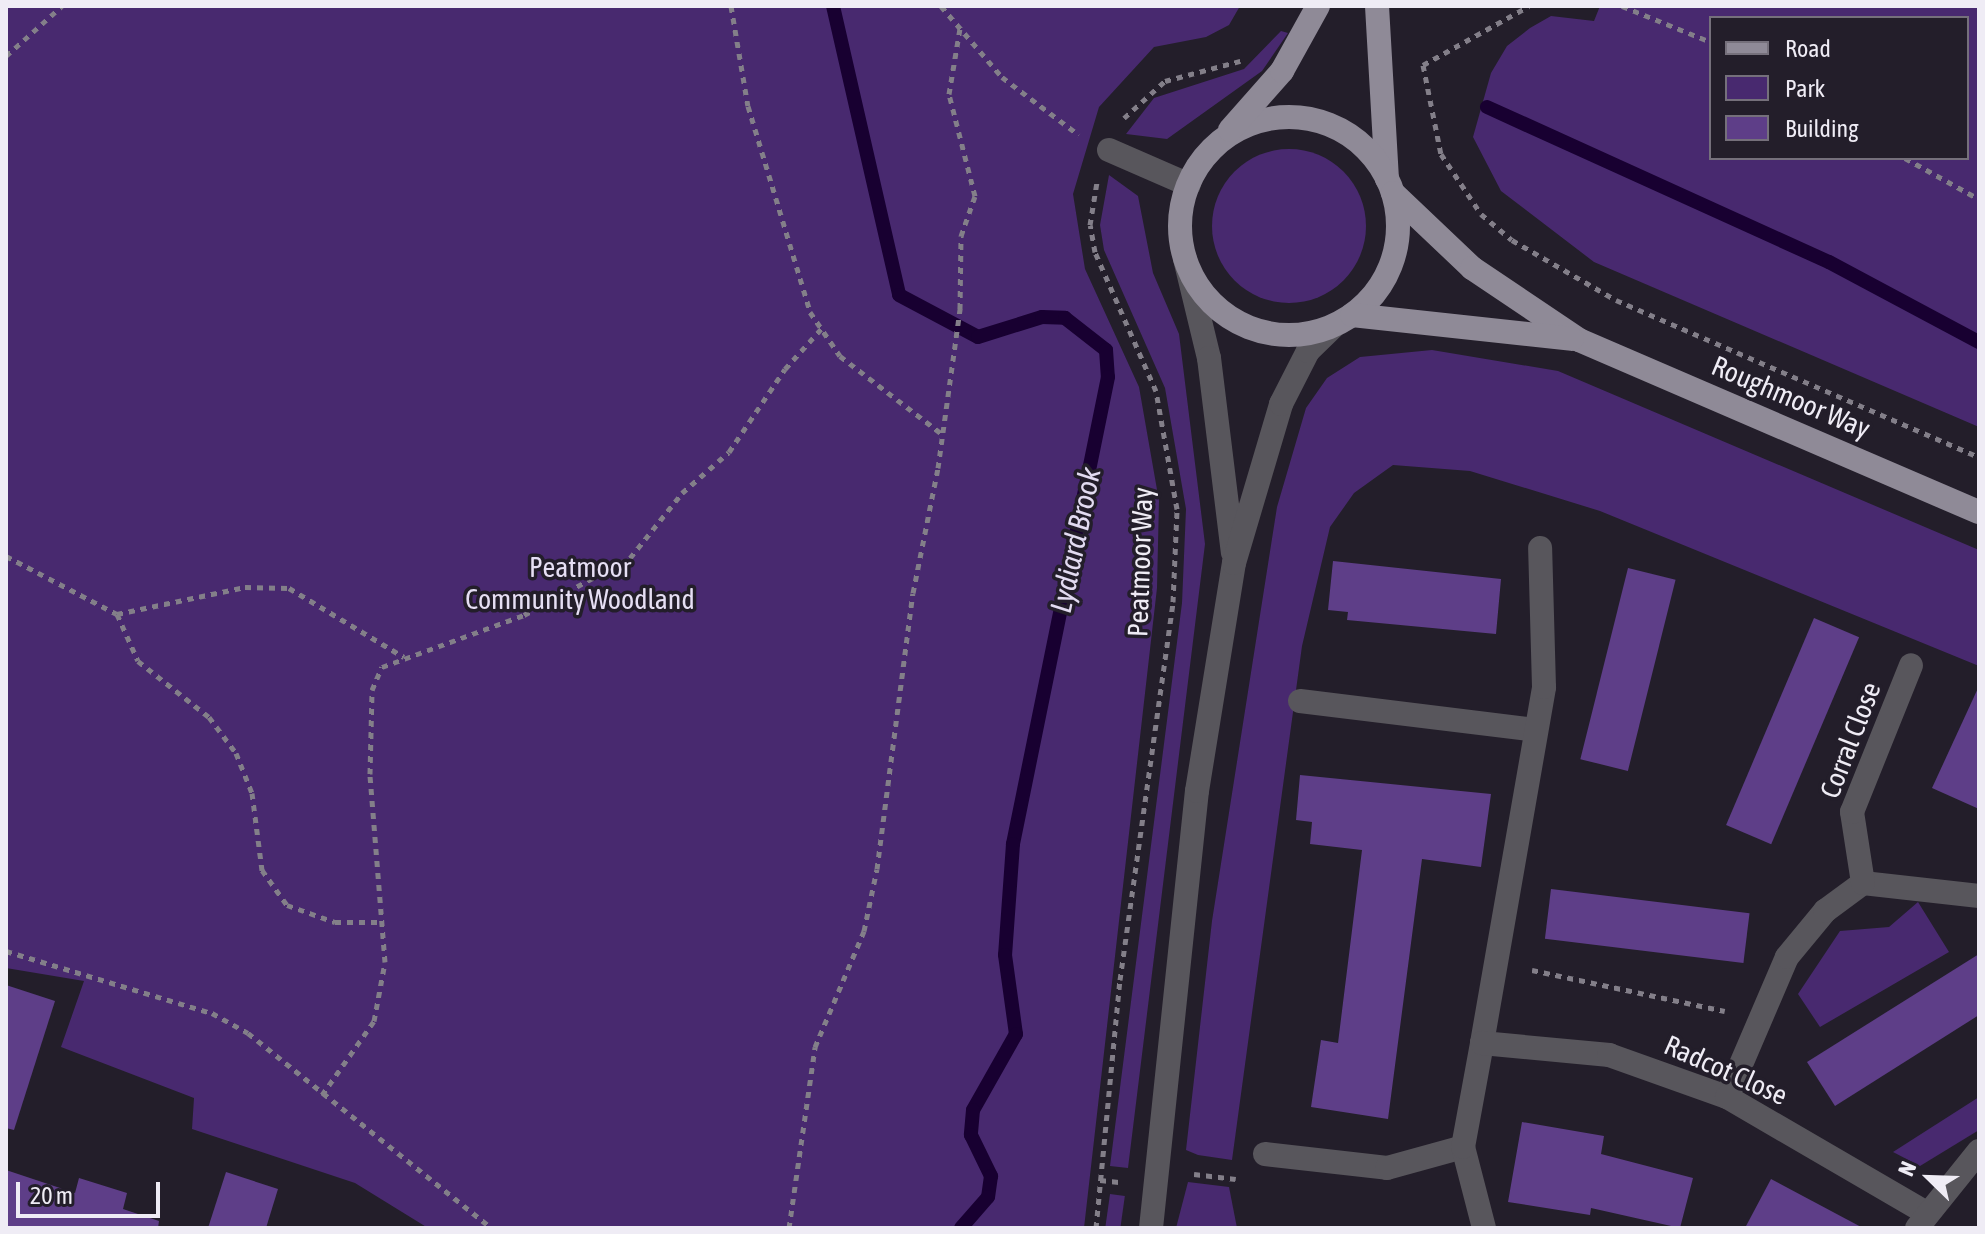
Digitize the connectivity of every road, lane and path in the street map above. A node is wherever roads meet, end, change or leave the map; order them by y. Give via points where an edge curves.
1 (62, 6) edge
2 (731, 6) edge
3 (941, 6) edge
4 (1318, 6) edge
5 (1377, 6) edge
6 (1529, 6) edge
7 (1622, 6) edge
8 (960, 28) junction
9 (1709, 41) edge
10 (6, 56) edge
11 (1246, 56) dead end
12 (1109, 150) junction
13 (1209, 152) junction
14 (1909, 160) edge
15 (1189, 185) junction
16 (1390, 186) junction
17 (1979, 199) edge
18 (1185, 259) junction
19 (1342, 321) junction
20 (821, 329) junction
21 (1579, 340) junction
22 (942, 434) junction
23 (1979, 457) edge
24 (1979, 512) edge
25 (1540, 548) dead end
26 (6, 556) edge
27 (1234, 563) junction
28 (117, 614) junction
29 (404, 657) junction
30 (1911, 665) dead end
31 (1300, 701) dead end
32 (1535, 730) junction
33 (1863, 883) junction
34 (1979, 896) edge
35 (381, 922) junction
36 (6, 951) edge
37 (1495, 965) junction
38 (1755, 1020) junction
39 (1482, 1043) junction
40 (322, 1095) junction
41 (1727, 1097) junction
42 (1463, 1147) junction
43 (1979, 1151) edge
44 (1265, 1154) dead end
45 (1921, 1221) edge
46 (491, 1228) edge
47 (789, 1228) edge
48 (1096, 1228) edge
49 (1151, 1228) edge
50 (1484, 1228) edge

1 - 10 path
2 - 20 path via 748,106 778,189 795,269
3 - 8 path
4 - 13 main road via 1282,71
5 - 16 main road
6 - 23 path via 1423,65 1446,164 1481,214 1512,240 1616,300
7 - 9 path
8 - 12 path via 1046,116
8 - 22 path via 949,94 975,196 961,236 960,309
11 - 12 path, Peatmoor Way via 1148,91 1131,106
12 - 15 street
12 - 48 path, Peatmoor Way via 1092,202 1093,239 1156,391 1177,509 1173,602 1120,980
13 - 15 main road
13 - 16 main road via 1268,119 1313,120 1354,138
14 - 17 path
15 - 18 main road via 1180,214
16 - 19 main road via 1392,261
16 - 21 main road, Roughmoor Way via 1472,268
18 - 19 main road via 1207,299 1243,326 1288,336
18 - 27 street via 1209,358
19 - 21 main road, Roughmoor Way
19 - 27 street via 1308,351 1281,404
20 - 22 path via 840,356
20 - 29 path via 785,369 729,452 682,493 630,558 524,615
21 - 24 main road, Roughmoor Way
22 - 47 path via 877,869 864,931 815,1047
25 - 32 street via 1546,662
26 - 28 path
27 - 49 street via 1197,791
28 - 29 path via 245,587 289,588
28 - 35 path via 138,661 209,717 236,753 273,890 287,905 335,922
29 - 35 path via 382,667 372,690
30 - 33 street, Corral Close via 1852,812
31 - 32 street
32 - 37 street
33 - 34 street
33 - 38 street via 1804,933
35 - 40 path via 385,962 374,1021
36 - 40 path via 212,1013 248,1033
37 - 38 path, Radcot Close via 1611,983
37 - 39 street
38 - 41 street
39 - 41 street, Radcot Close via 1609,1055
39 - 42 street
40 - 46 path
41 - 45 street, Radcot Close
42 - 44 street via 1387,1168
42 - 50 street
43 - 45 street

